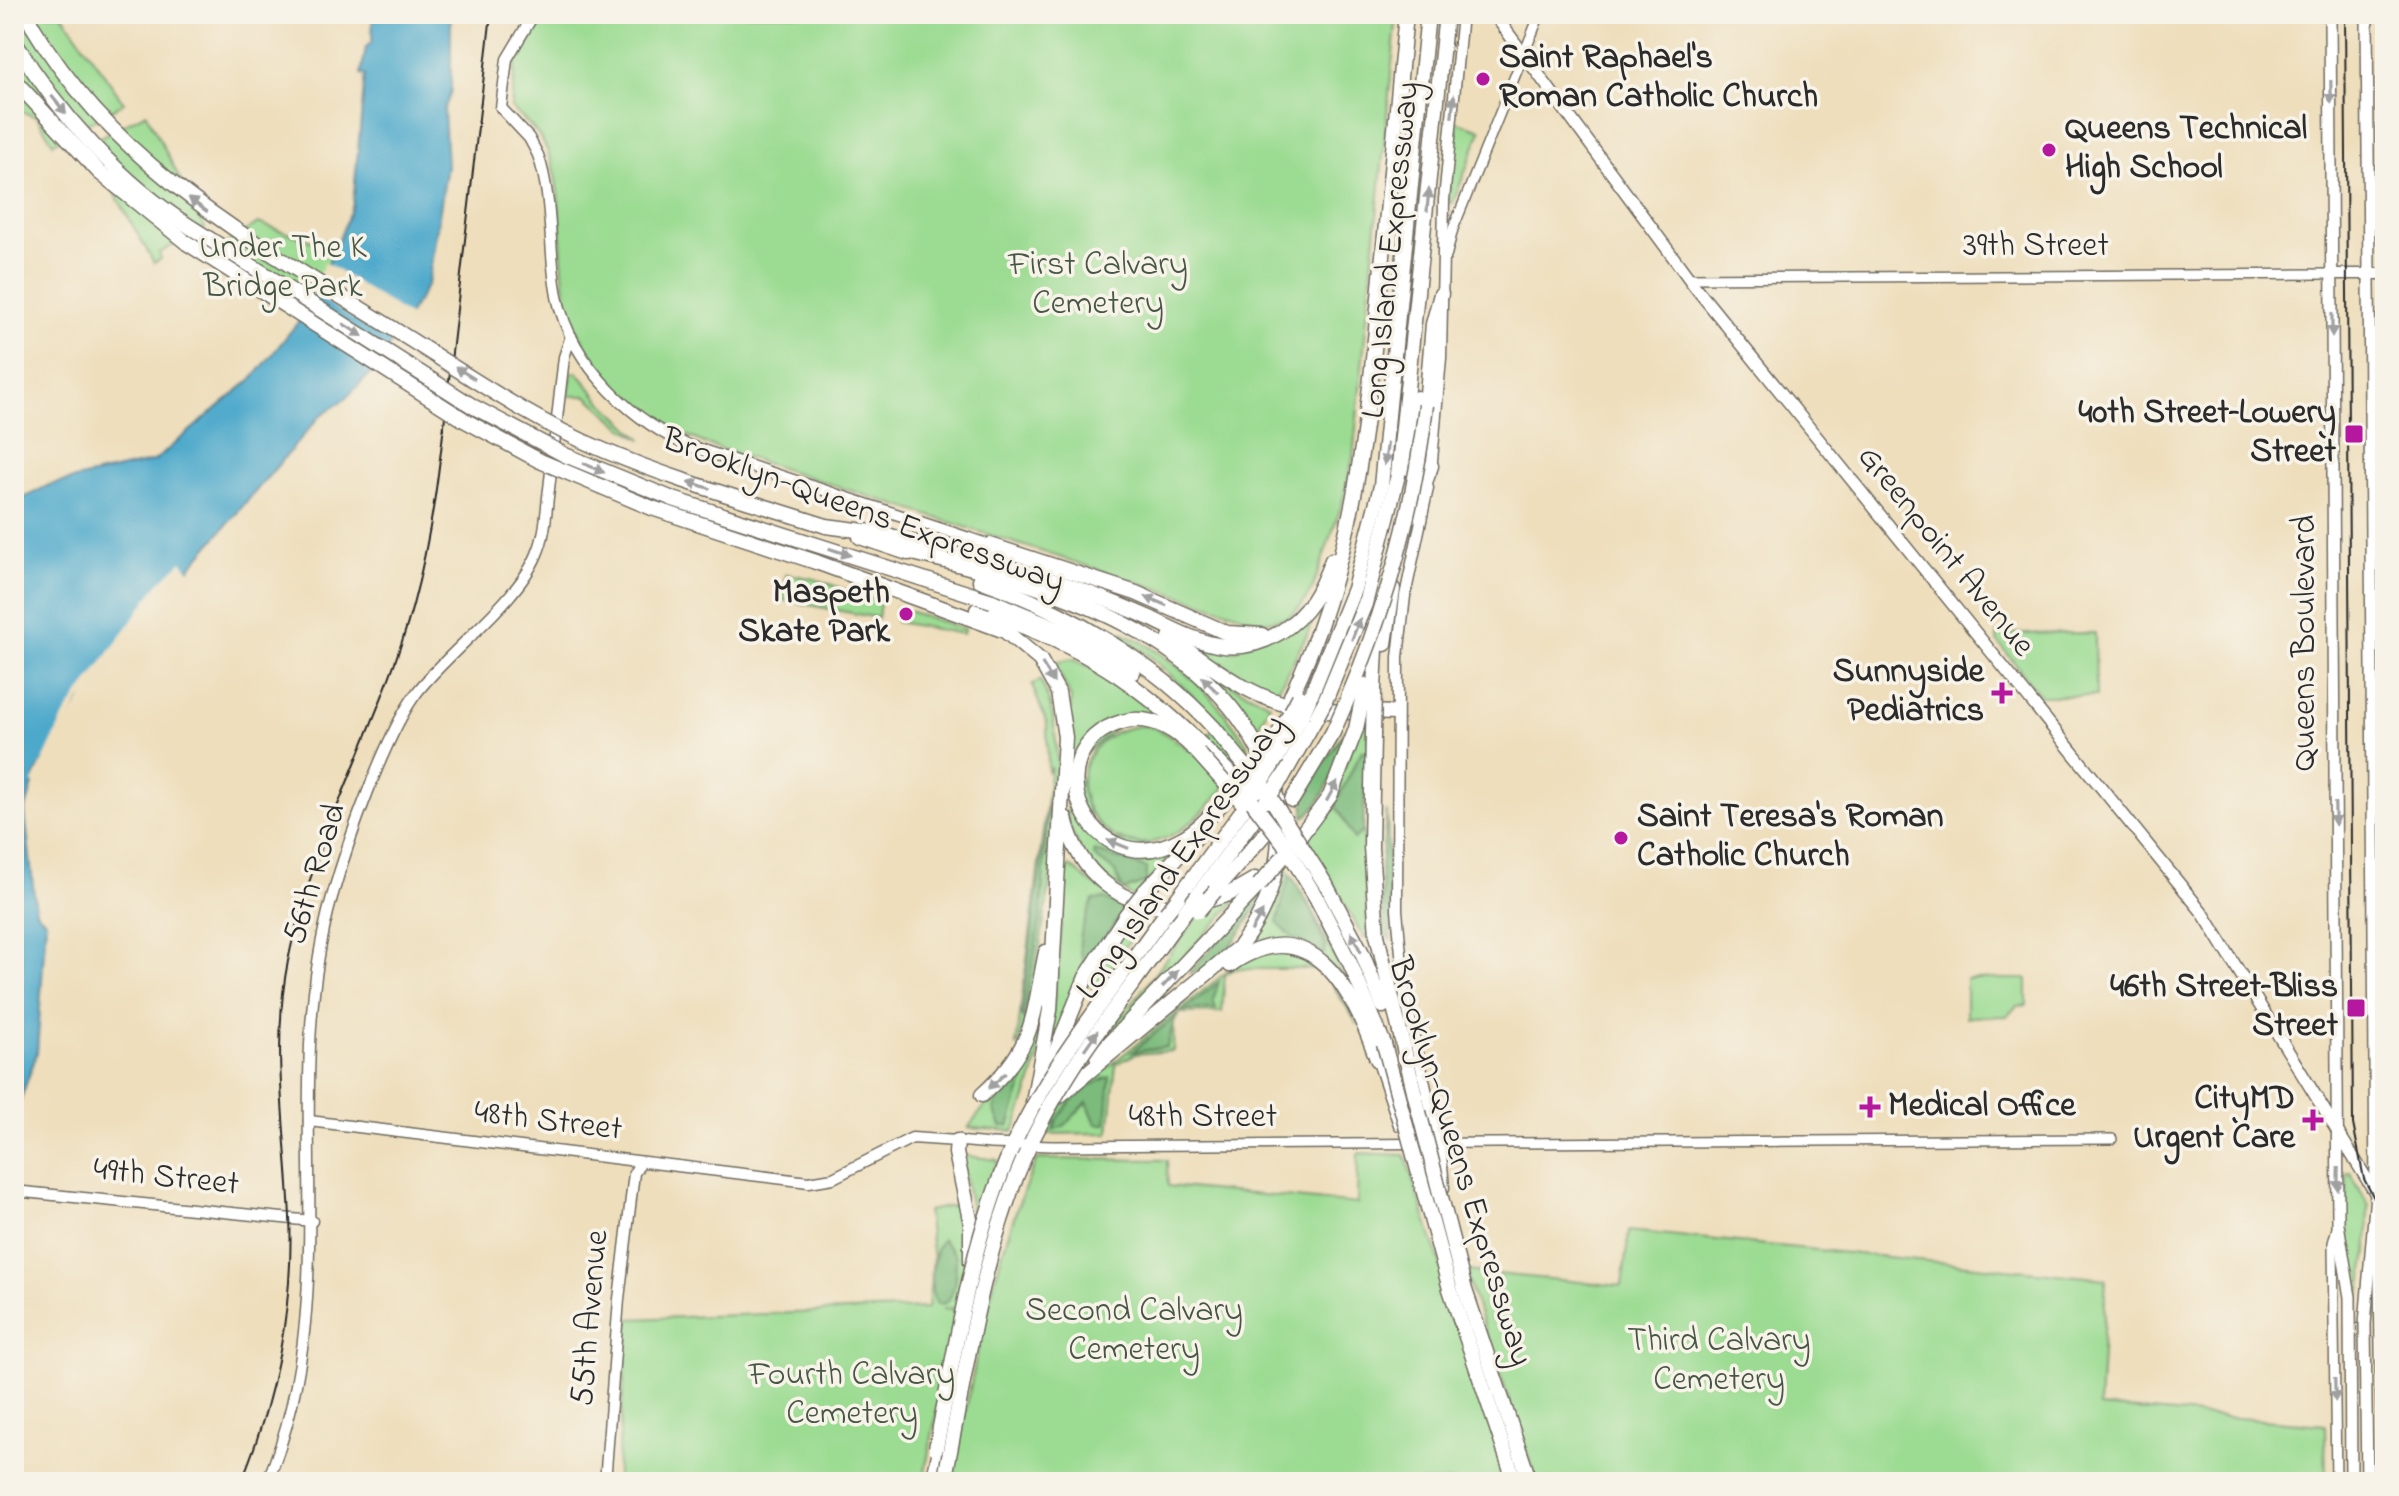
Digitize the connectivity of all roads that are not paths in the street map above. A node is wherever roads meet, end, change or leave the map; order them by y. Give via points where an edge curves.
1 (534, 14) edge
2 (1406, 14) edge
3 (1415, 14) edge
4 (1428, 14) edge
5 (1446, 14) edge
6 (1462, 14) edge
7 (1494, 14) edge
8 (1540, 14) edge
9 (2330, 14) edge
10 (2367, 14) edge
11 (29, 18) edge
12 (14, 41) edge
13 (1524, 53) junction
14 (14, 66) edge
15 (14, 80) edge
16 (39, 106) junction
17 (1443, 267) junction
18 (2332, 274) junction
19 (2369, 274) junction
20 (2385, 274) edge
21 (1421, 278) junction
22 (1688, 278) junction
23 (1441, 294) junction
24 (571, 336) junction
25 (1375, 349) junction
26 (1431, 466) junction
27 (1360, 468) junction
28 (826, 526) junction
29 (990, 545) joint
30 (996, 575) junction
31 (1126, 609) junction
32 (991, 613) junction
33 (1282, 630) junction
34 (1374, 689) junction
35 (1306, 698) junction
36 (1395, 713) junction
37 (1298, 714) junction
38 (1205, 741) junction
39 (1271, 749) junction
40 (1251, 790) junction
41 (1231, 794) junction
42 (1061, 802) junction
43 (1287, 848) junction
44 (1257, 882) junction
45 (1055, 904) junction
46 (1193, 907) junction
47 (1128, 978) junction
48 (1205, 978) junction
49 (1393, 1041) junction
50 (1377, 1059) joint
51 (982, 1095) dead end
52 (1058, 1097) junction
53 (309, 1121) junction
54 (1027, 1126) junction
55 (2337, 1134) junction
56 (2112, 1139) dead end
57 (2380, 1139) edge
58 (957, 1141) junction
59 (1406, 1145) junction
60 (1438, 1145) junction
61 (641, 1162) junction
62 (14, 1191) edge
63 (2376, 1194) junction
64 (2385, 1210) edge
65 (312, 1221) junction
66 (2338, 1224) junction
67 (1454, 1273) junction
68 (970, 1300) junction
69 (943, 1449) junction
70 (267, 1482) edge
71 (605, 1482) edge
72 (931, 1482) edge
73 (942, 1482) edge
74 (1515, 1482) edge
75 (1524, 1482) edge
76 (1530, 1482) edge
77 (2336, 1482) edge
78 (2351, 1482) edge
79 (2367, 1482) edge
80 (2382, 1482) edge

1 - 24 main road via 507,59 501,106 529,138 541,162 555,287
2 - 25 highway
3 - 25 highway via 1394,233
4 -> 35 highway, Long Island Expressway via 1381,486 1354,589
21 -> 5 highway, Long Island Expressway
17 -> 6 main road, Brooklyn-Queens Expressway via 1444,200
7 - 13 main road, Greenpoint Avenue
8 - 13 street
9 -> 18 main road, Queens Boulevard
10 - 19 main road, Queens Boulevard
28 -> 11 highway, Brooklyn-Queens Expressway, bridge via 652,469 565,433 241,234 194,203 124,144 70,83
12 -> 32 highway, Brooklyn-Queens Expressway, bridge via 78,128 152,199 487,415 658,494
13 - 17 street via 1453,229
13 - 22 main road, Greenpoint Avenue
14 - 16 highway
15 - 16 highway
16 - 32 highway, Brooklyn-Queens Expressway, bridge via 99,172 162,225 466,421 540,461 610,492 816,562
17 - 23 main road, Brooklyn-Queens Expressway
18 - 19 main road, 39th Street
18 - 22 street, 39th Street
18 -> 55 main road, Queens Boulevard
19 - 20 main road, 39th Street
19 - 57 main road, Queens Boulevard
21 - 34 highway via 1412,459 1383,592
35 -> 21 highway, Long Island Expressway via 1365,604 1393,501
22 - 55 main road, Greenpoint Avenue via 2203,913
23 - 26 main road, Brooklyn-Queens Expressway via 1441,369
23 - 46 highway, bridge via 1414,485 1373,637 1333,732 1292,800 1215,891
24 - 29 main road via 615,396 662,432 696,449
24 - 53 main road, 56th Road via 537,554 519,583 404,710 343,862 313,989
25 - 27 highway
26 - 34 highway via 1391,596
26 - 36 main road, Brooklyn-Queens Expressway via 1403,608
27 - 33 highway via 1320,589 1307,611
27 - 35 highway
28 - 30 highway, Brooklyn-Queens Expressway
28 - 30 highway via 880,533
33 -> 29 highway via 1250,636 1227,633 1136,593
30 - 31 highway via 1063,584
30 - 38 highway, Brooklyn-Queens Expressway via 1123,650 1171,686
48 -> 30 highway via 1253,929 1276,872 1279,814 1258,750 1220,695 1164,647 1087,605
31 - 33 highway via 1216,647 1249,645
31 - 36 highway via 1257,696 1310,710
32 - 38 highway, Brooklyn-Queens Expressway via 1059,627 1116,660 1171,704
32 -> 42 highway via 1033,652 1058,692 1065,728
43 -> 34 highway, bridge via 1330,796
34 - 49 highway, bridge via 1373,869
35 - 37 highway, Long Island Expressway, bridge
36 - 60 main road, Brooklyn-Queens Expressway via 1401,972
37 - 39 highway, Long Island Expressway
37 - 39 highway
37 - 40 highway, Long Island Expressway, bridge via 1282,778
38 - 40 highway, Brooklyn-Queens Expressway
41 -> 38 highway via 1185,837 1148,849 1110,842 1083,815 1076,793 1077,768 1088,746 1110,727 1136,720 1156,722
38 - 43 highway, bridge via 1249,811
49 -> 38 highway, Brooklyn-Queens Expressway, bridge via 1368,967 1326,885 1275,804
39 - 40 highway, Long Island Expressway, bridge
39 - 41 highway via 1253,761
40 - 43 highway, Brooklyn-Queens Expressway, bridge
40 - 46 highway, Long Island Expressway
40 - 47 highway, Long Island Expressway, bridge
41 - 54 highway, bridge via 1144,892 1086,977
42 - 44 highway via 1080,859 1102,883 1126,897 1182,906 1221,898
42 - 45 highway
43 - 44 highway, bridge
43 - 49 highway, Brooklyn-Queens Expressway, bridge
52 -> 44 highway
45 -> 51 highway via 1025,1045
45 - 54 highway via 1047,1037
46 - 47 highway, Long Island Expressway via 1146,966
47 - 72 highway, Long Island Expressway, bridge via 1053,1070 1001,1173 970,1275
73 -> 47 highway, Long Island Expressway, bridge via 984,1279 1015,1179 1062,1085
48 - 50 highway via 1266,948 1315,956 1350,993
48 - 52 highway
49 - 74 highway, Brooklyn-Queens Expressway, bridge via 1450,1289
49 - 76 highway, Brooklyn-Queens Expressway, bridge via 1419,1112 1465,1290
50 - 59 main road
52 - 69 highway via 1034,1128 994,1226
53 - 61 main road, 48th Street
53 - 65 main road, 56th Road
54 - 68 highway via 988,1225
55 - 63 main road, Greenpoint Avenue
55 -> 66 main road, Queens Boulevard
56 - 60 street, 48th Street
57 - 63 main road, Queens Boulevard
58 - 59 street, 48th Street, bridge via 1052,1146
58 - 61 main road, 48th Street via 912,1138 817,1182
58 - 68 highway via 972,1230
59 - 60 street, 48th Street
59 - 67 main road
60 - 67 main road, Brooklyn-Queens Expressway
61 - 71 main road, 55th Avenue via 634,1173 619,1299
62 - 65 main road, 49th Street
63 - 64 main road
63 - 79 main road, Queens Boulevard via 2365,1312
63 - 80 street, Queens Boulevard via 2381,1225
65 - 70 main road, 56th Road via 307,1321 293,1401
66 -> 77 street, Queens Boulevard via 2333,1243
66 - 78 main road, Queens Boulevard via 2350,1297
67 - 75 main road
68 - 69 highway
69 - 72 highway
69 - 73 highway, bridge

